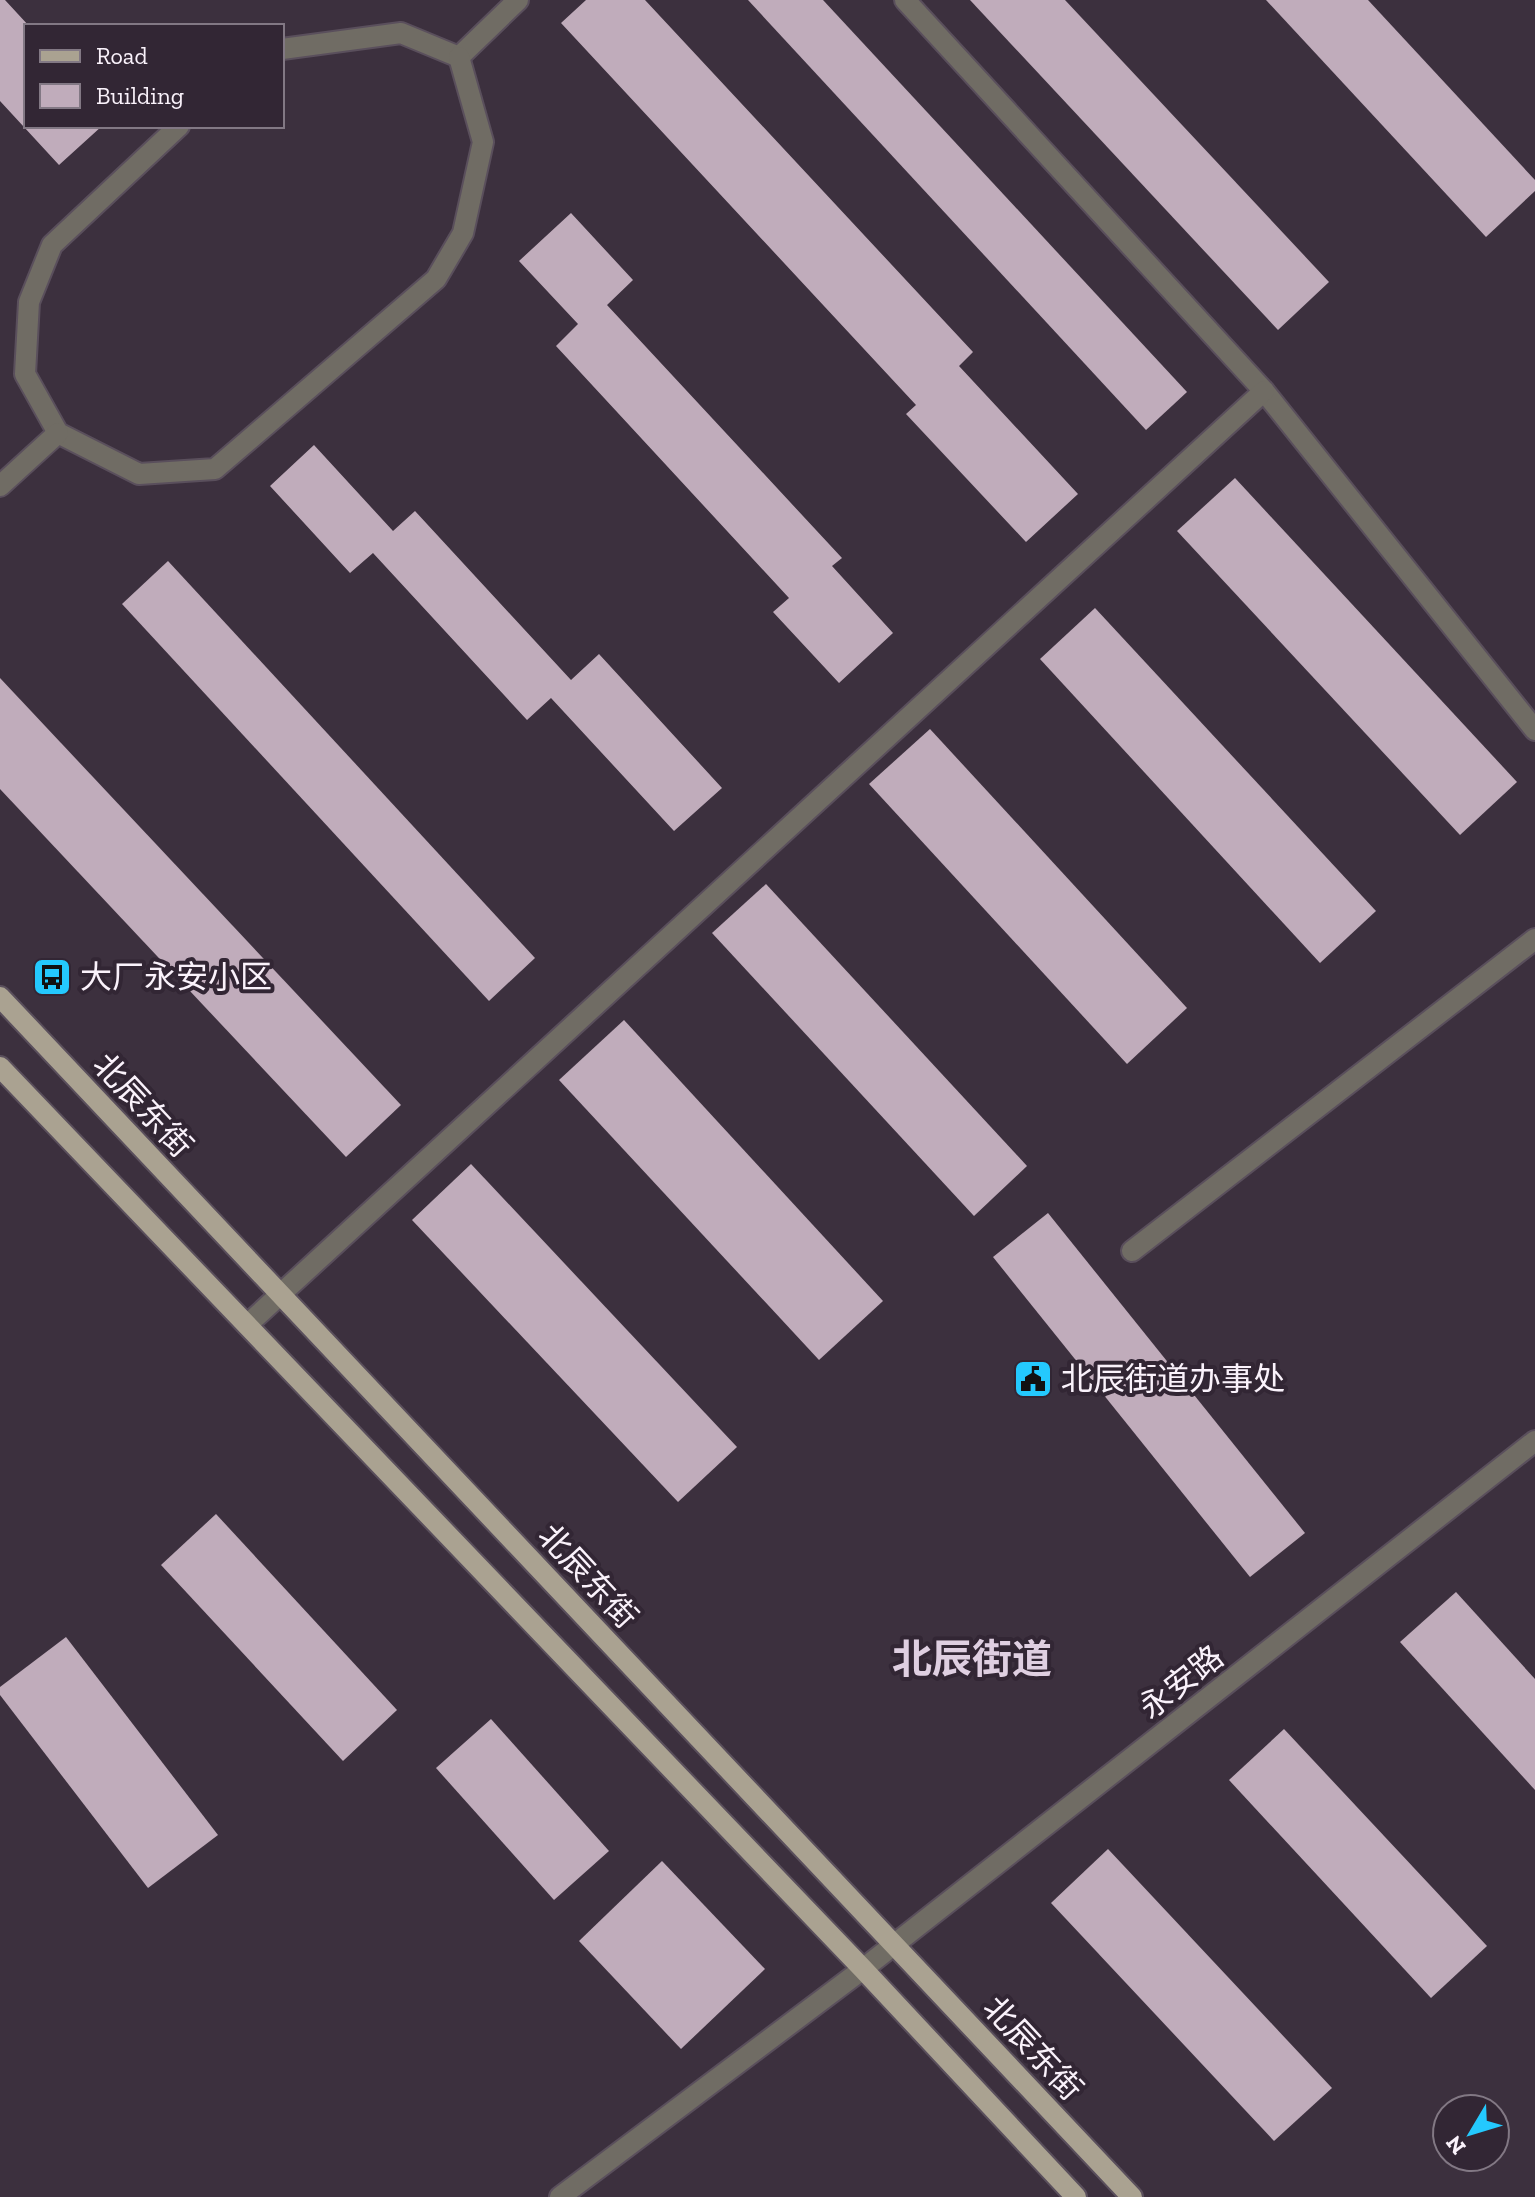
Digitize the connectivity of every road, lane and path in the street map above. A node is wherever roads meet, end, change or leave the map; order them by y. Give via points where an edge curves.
1 (518, 0) edge
2 (905, 0) edge
3 (284, 49) edge
4 (459, 57) junction
5 (177, 128) edge
6 (1264, 391) junction
7 (58, 433) junction
8 (0, 486) edge
9 (1535, 730) edge
10 (1535, 939) edge
11 (0, 997) edge
12 (0, 1067) edge
13 (1132, 1251) dead end
14 (247, 1325) junction
15 (1535, 1441) edge
16 (895, 1945) junction
17 (863, 1969) junction
18 (560, 2197) edge
19 (1076, 2197) edge
20 (1132, 2197) edge

1 - 4 street
2 - 6 street
3 - 4 street via 401,33
4 - 7 street via 483,142 463,233 436,279 215,469 139,474
5 - 7 street via 52,245 29,302 25,374
6 - 9 street
6 - 14 street
7 - 8 street
10 - 13 street
11 - 16 main road, 北辰东街
12 - 14 main road
14 - 17 main road
15 - 16 street, 永安路
16 - 17 street, 永安路
16 - 20 main road, 北辰东街
17 - 18 street, 永安路
17 - 19 main road

